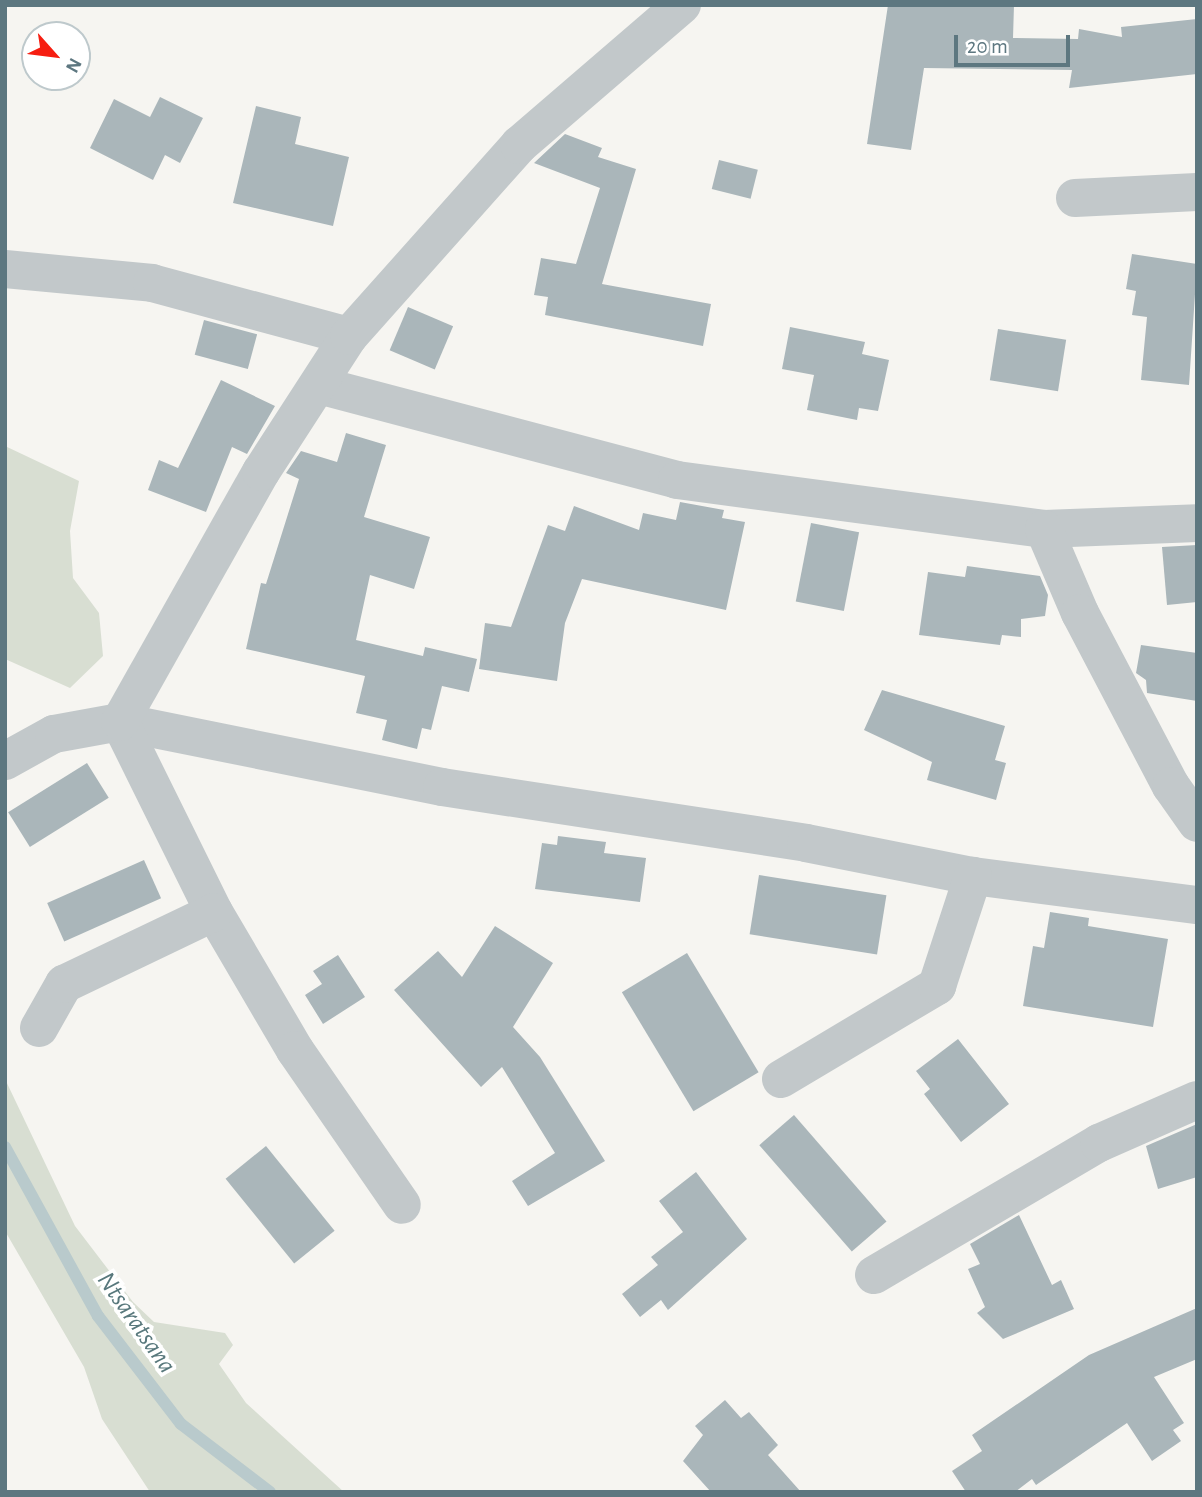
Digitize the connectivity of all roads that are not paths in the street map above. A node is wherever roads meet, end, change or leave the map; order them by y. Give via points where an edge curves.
1 (682, 5) edge
2 (1197, 192) edge
3 (1075, 198) dead end
4 (5, 270) edge
5 (349, 335) junction
6 (322, 386) junction
7 (1197, 523) edge
8 (1044, 529) junction
9 (120, 722) junction
10 (5, 761) edge
11 (1197, 823) edge
12 (973, 876) junction
13 (1197, 905) edge
14 (214, 912) junction
15 (39, 1028) dead end
16 (781, 1079) dead end
17 (1197, 1100) edge
18 (402, 1205) dead end
19 (874, 1275) dead end

1 - 5 street via 519,145
2 - 3 street
4 - 5 street via 152,283
5 - 6 street
6 - 8 street via 677,480
6 - 9 street via 261,472
7 - 8 street
8 - 11 street via 1086,624 1171,786
9 - 10 street via 54,734
9 - 12 street via 442,787 806,843
9 - 14 street
12 - 13 street
12 - 16 street via 937,986
14 - 15 street via 64,984
14 - 18 street via 295,1050
17 - 19 street via 1099,1143

